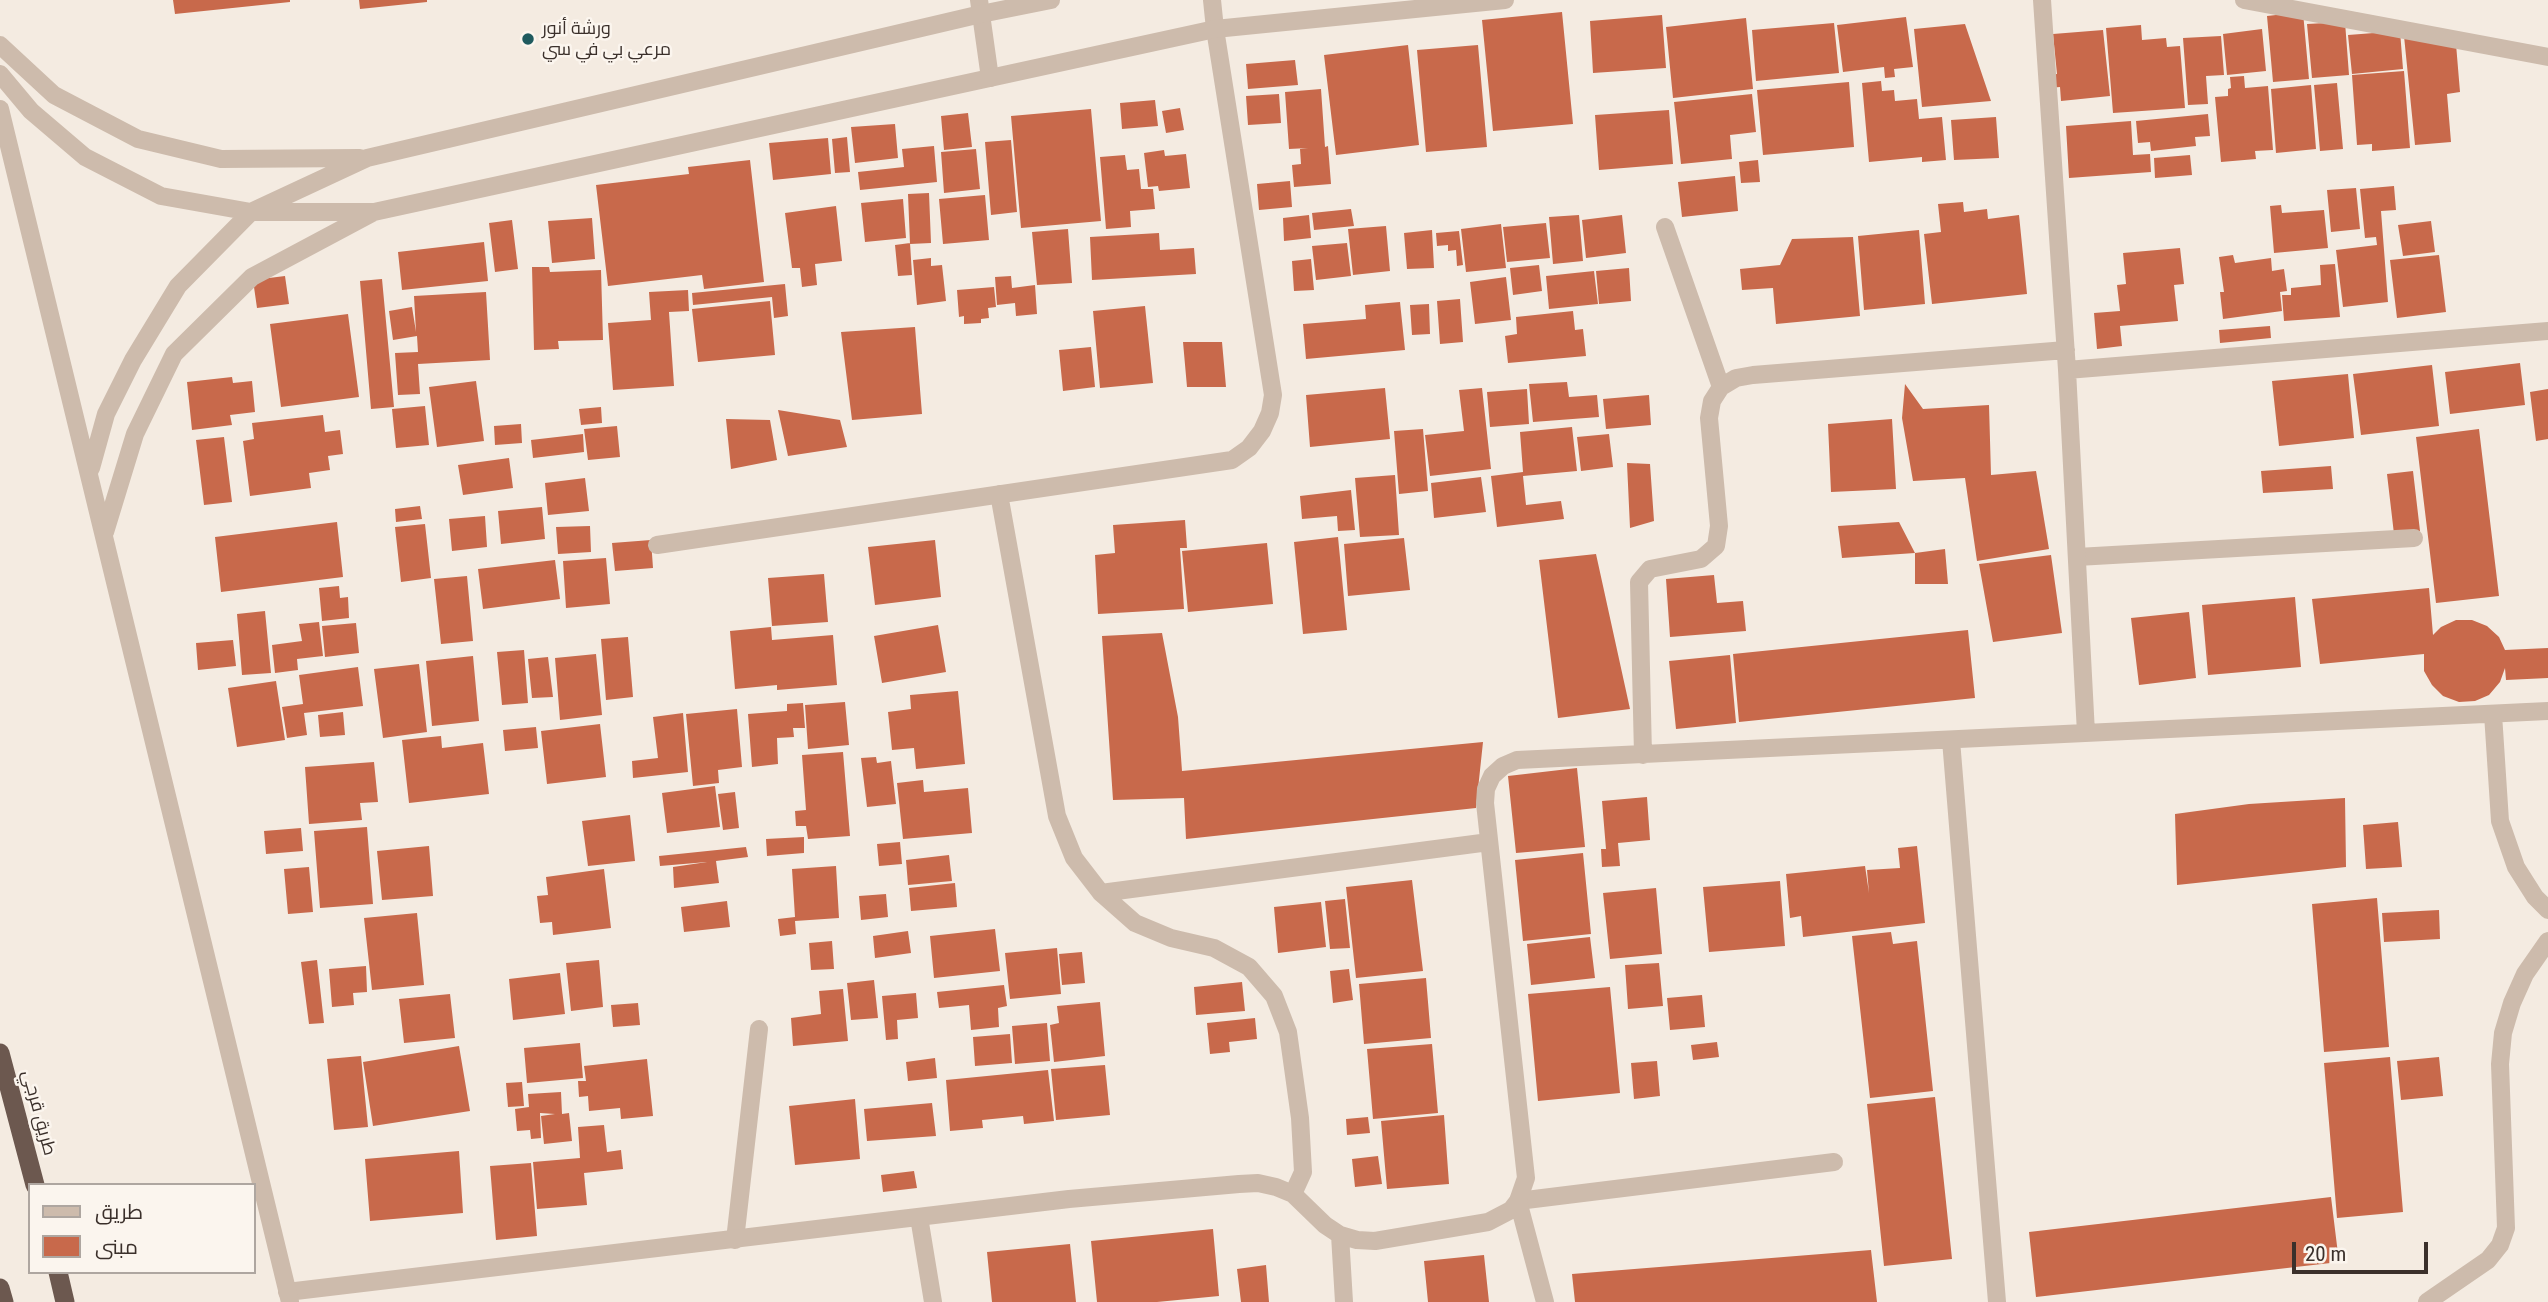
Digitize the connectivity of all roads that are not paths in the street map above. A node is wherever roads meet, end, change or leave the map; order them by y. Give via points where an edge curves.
1 (1051, 0) edge
2 (1212, 0) edge
3 (1505, 0) edge
4 (2042, 0) edge
5 (2244, 0) edge
6 (980, 7) edge
7 (1215, 29) junction
8 (0, 45) edge
9 (2548, 57) edge
10 (0, 74) edge
11 (990, 78) junction
12 (0, 109) edge
13 (367, 158) junction
14 (251, 212) junction
15 (374, 212) junction
16 (1665, 227) dead end
17 (2548, 331) edge
18 (2066, 350) junction
19 (2067, 370) junction
20 (1721, 387) junction
21 (90, 471) junction
22 (999, 494) junction
23 (105, 533) junction
24 (2414, 538) dead end
25 (657, 545) dead end
26 (2077, 557) junction
27 (2548, 711) edge
28 (2493, 714) junction
29 (2086, 733) junction
30 (1951, 740) junction
31 (1643, 755) junction
32 (1489, 842) junction
33 (1101, 894) junction
34 (2548, 910) edge
35 (2548, 941) edge
36 (759, 1028) dead end
37 (0, 1053) edge
38 (1834, 1161) dead end
39 (34, 1183) edge
40 (1293, 1194) junction
41 (1518, 1200) junction
42 (919, 1217) junction
43 (1340, 1235) junction
44 (735, 1240) junction
45 (58, 1274) edge
46 (0, 1288) edge
47 (289, 1297) edge
48 (4, 1302) edge
49 (65, 1302) edge
50 (933, 1302) edge
51 (1344, 1302) edge
52 (1545, 1302) edge
53 (1997, 1302) edge
54 (2427, 1302) edge

1 - 6 street
2 - 7 street
3 - 7 street
4 - 18 street
5 - 9 street
6 - 11 street
6 - 13 street
7 - 11 street
7 - 22 street via 1272,375 1270,413 1262,431 1232,460
8 - 13 street via 54,94 138,139 221,159
10 - 14 street via 31,111 85,157 161,196
11 - 15 street
12 - 21 street
13 - 14 street
14 - 15 street
14 - 21 street via 178,286 106,414
15 - 23 street via 252,277 174,354 135,434
16 - 20 street
17 - 19 street
18 - 19 street
18 - 20 street via 1753,375
19 - 26 street
20 - 31 street via 1709,418 1719,526 1716,546 1701,559 1650,569 1639,582
21 - 23 street
22 - 25 street
22 - 33 street via 1057,816 1074,858
23 - 47 street
24 - 26 street
26 - 29 street
27 - 28 street
28 - 29 street
28 - 34 street via 2500,821 2516,867
29 - 30 street
30 - 31 street
30 - 53 street
31 - 32 street via 1517,760 1503,766 1486,789
32 - 33 street
32 - 41 street via 1526,1178
33 - 40 street via 1135,923 1214,948 1249,967 1274,996 1287,1032 1300,1118 1303,1172
35 - 54 street via 2525,974 2503,1033 2500,1064 2507,1228 2488,1260
36 - 44 street
37 - 39 highway, طريق قرجي
38 - 41 street
40 - 42 street via 1258,1183 1239,1184
40 - 43 street
41 - 43 street via 1488,1222 1375,1241
41 - 52 street
42 - 44 street
42 - 50 street
43 - 51 street
44 - 47 street
45 - 49 highway
46 - 48 highway

